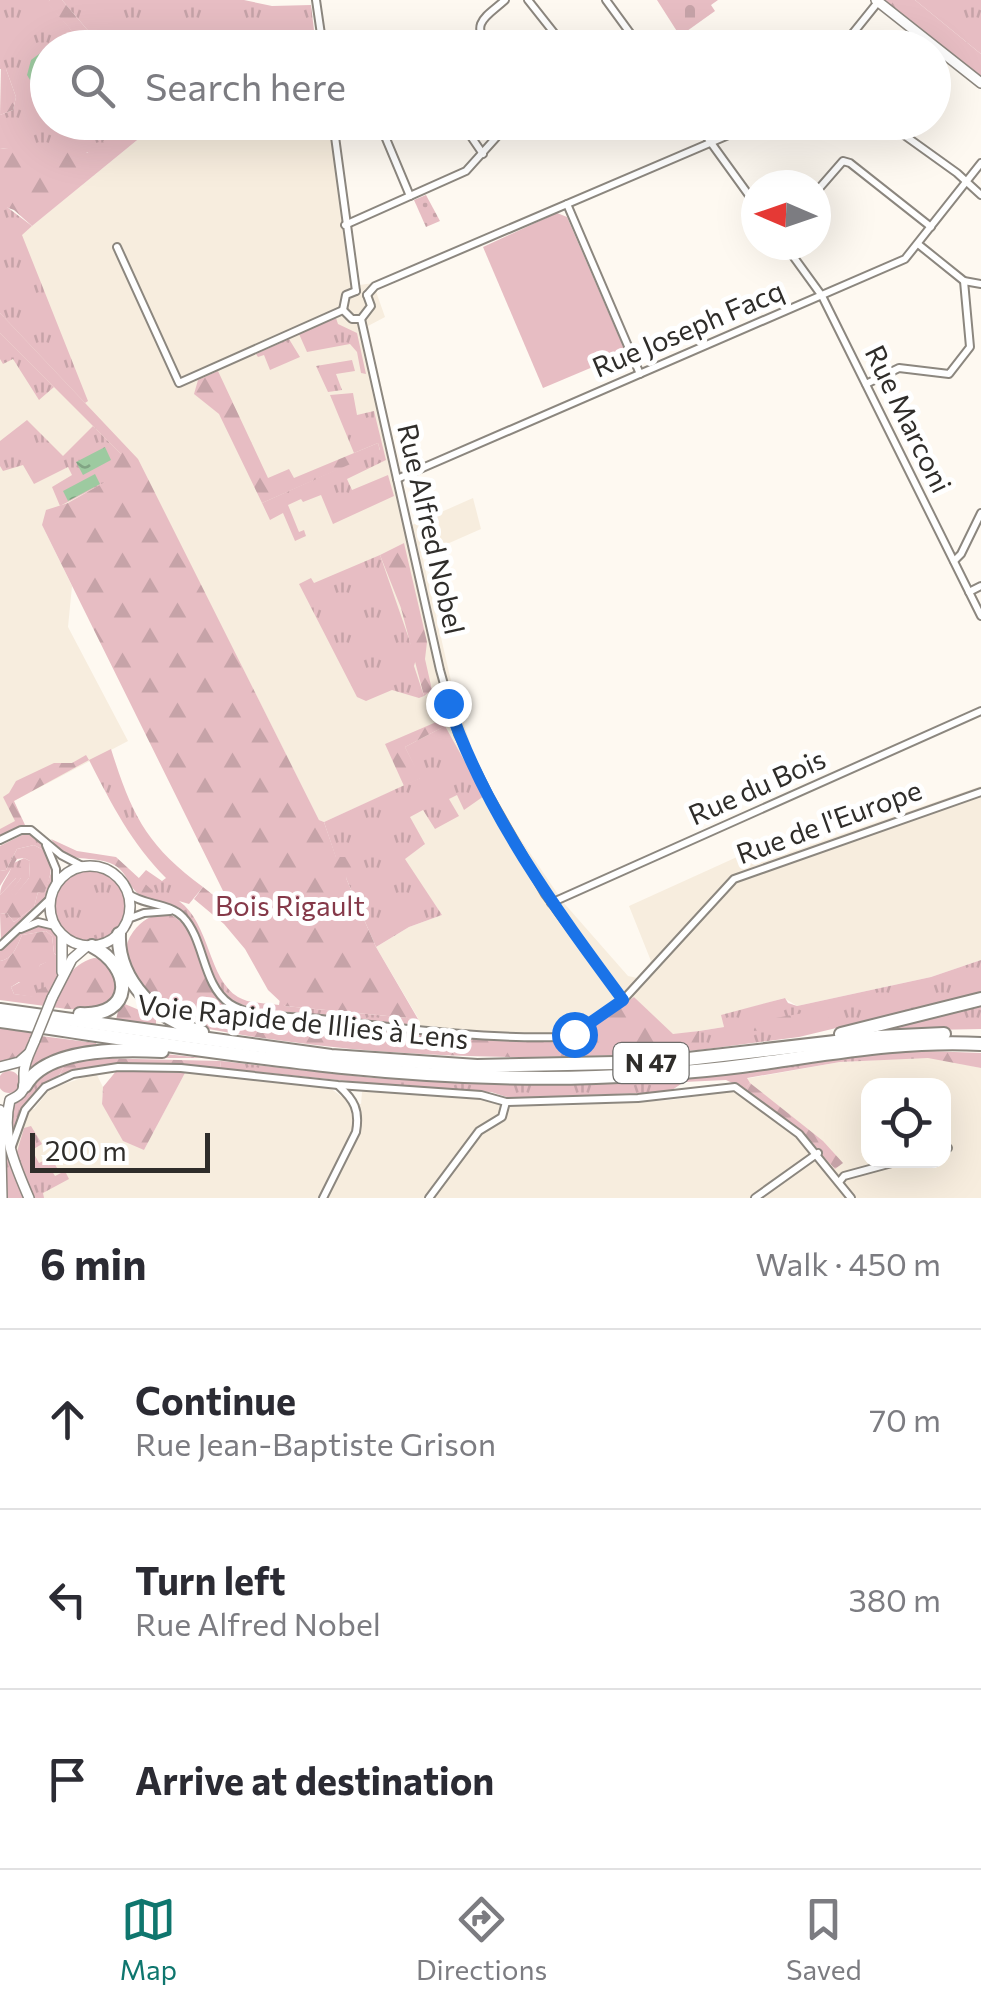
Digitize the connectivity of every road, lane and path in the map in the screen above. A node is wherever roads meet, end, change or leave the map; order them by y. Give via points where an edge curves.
1 (316, 0) edge
2 (505, 0) edge
3 (528, 0) edge
4 (606, 0) edge
5 (877, 1) edge
6 (320, 30) edge
7 (478, 30) edge
8 (552, 30) edge
9 (626, 30) edge
10 (855, 30) edge
11 (914, 30) edge
12 (951, 59) edge
13 (981, 83) edge
14 (334, 140) edge
15 (386, 140) edge
16 (473, 140) edge
17 (495, 140) edge
18 (709, 140) edge
19 (721, 140) edge
20 (910, 140) edge
21 (712, 144) junction
22 (483, 154) junction
23 (981, 163) edge
24 (831, 173) edge
25 (966, 181) junction
26 (741, 184) edge
27 (981, 194) edge
28 (410, 196) junction
29 (567, 204) junction
30 (345, 225) junction
31 (931, 228) junction
32 (918, 244) junction
33 (118, 247) dead end
34 (796, 260) edge
35 (964, 281) junction
36 (981, 284) edge
37 (356, 290) junction
38 (367, 294) junction
39 (822, 296) junction
40 (344, 310) junction
41 (361, 319) junction
42 (640, 374) junction
43 (866, 384) junction
44 (397, 479) junction
45 (981, 513) edge
46 (954, 561) junction
47 (981, 586) edge
48 (969, 592) junction
49 (981, 616) edge
50 (981, 710) edge
51 (981, 792) edge
52 (43, 839) junction
53 (0, 840) edge
54 (84, 867) junction
55 (56, 886) junction
56 (128, 893) junction
57 (51, 898) junction
58 (551, 903) junction
59 (174, 911) junction
60 (128, 919) junction
61 (59, 931) junction
62 (12, 934) junction
63 (118, 934) junction
64 (0, 946) edge
65 (89, 946) junction
66 (62, 974) junction
67 (981, 999) edge
68 (623, 1000) junction
69 (0, 1010) edge
70 (19, 1013) junction
71 (0, 1022) edge
72 (981, 1036) edge
73 (981, 1044) edge
74 (222, 1046) junction
75 (781, 1050) junction
76 (30, 1052) junction
77 (5, 1066) edge
78 (24, 1080) junction
79 (338, 1085) junction
80 (364, 1087) junction
81 (352, 1098) junction
82 (5, 1099) edge
83 (506, 1102) junction
84 (0, 1110) edge
85 (11, 1152) junction
86 (818, 1153) junction
87 (873, 1168) edge
88 (840, 1181) junction
89 (28, 1196) edge
90 (2, 1198) edge
91 (323, 1198) edge
92 (429, 1198) edge
93 (755, 1198) edge
94 (851, 1198) edge

1 - 6 street
2 - 7 street
3 - 8 street
4 - 9 street
5 - 10 street
5 - 11 street
12 - 13 street
14 - 30 street
15 - 28 street
16 - 22 street
17 - 22 street
18 - 21 street
19 - 21 street
20 - 25 street
21 - 26 street
21 - 29 street
22 - 28 street via 466,170
23 - 25 street, Rue Joseph Facq
24 - 31 street via 850,163
25 - 27 street
25 - 31 street, Rue Joseph Facq
28 - 30 street
29 - 38 street
29 - 42 street
30 - 37 street
31 - 32 street, Rue Joseph Facq
32 - 35 street
32 - 39 street, Rue Joseph Facq via 905,259
33 - 40 street via 179,384
34 - 39 street, Rue Marconi
35 - 36 street
35 - 43 street via 970,346 949,374 899,368
37 - 38 street
37 - 40 street via 346,295
38 - 41 street via 371,306
39 - 42 street, Rue Joseph Facq
39 - 43 street, Rue Marconi
40 - 41 street
41 - 44 street, Rue Alfred Nobel
42 - 44 street, Rue Joseph Facq
43 - 46 street, Rue Marconi
44 - 58 street, Rue Alfred Nobel via 454,723
45 - 46 street
46 - 48 street, Rue Marconi
47 - 48 street
48 - 49 street, Rue Marconi
50 - 58 street, Rue du Bois
51 - 68 street, Rue de l'Europe via 734,879
52 - 53 street via 26,829
52 - 54 street
52 - 55 street
54 - 55 street
54 - 56 street via 113,874
55 - 57 street
56 - 59 street
56 - 60 street
57 - 61 street
57 - 62 street
58 - 68 street, Rue Alfred Nobel
59 - 60 street
59 - 68 street, Rue de l'Europe via 186,921 219,992 253,1011 559,1038
60 - 63 street
61 - 62 street via 38,922
61 - 65 street
61 - 66 street
62 - 64 street
63 - 65 street
63 - 74 highway via 123,964 150,1004 178,1024 218,1036
65 - 66 street
65 - 70 highway via 111,958 122,975 114,1006 93,1015
66 - 76 street, bridge
67 - 75 highway, N 47
69 - 70 highway, Voie Rapide de Illies à Lens / N 47
70 - 74 highway, Voie Rapide de Illies à Lens / N 47
71 - 74 highway, N 47
72 - 75 highway via 914,1034
73 - 74 highway, N 47 via 875,1046 663,1074 506,1078 358,1070
74 - 75 highway, Voie Rapide de Illies à Lens / N 47 via 477,1066 638,1064
74 - 78 highway via 202,1054 90,1052
76 - 77 street
76 - 78 street
77 - 78 street
78 - 82 street via 20,1096
79 - 80 street
79 - 81 street
79 - 85 street via 181,1068 98,1068 44,1086 25,1110
80 - 81 street
80 - 83 street via 481,1094
81 - 91 street via 356,1132
82 - 85 street
83 - 86 street via 735,1087
83 - 92 street via 502,1117 479,1132
84 - 90 street
85 - 89 street
86 - 88 street
86 - 93 street
87 - 88 street
88 - 94 street

